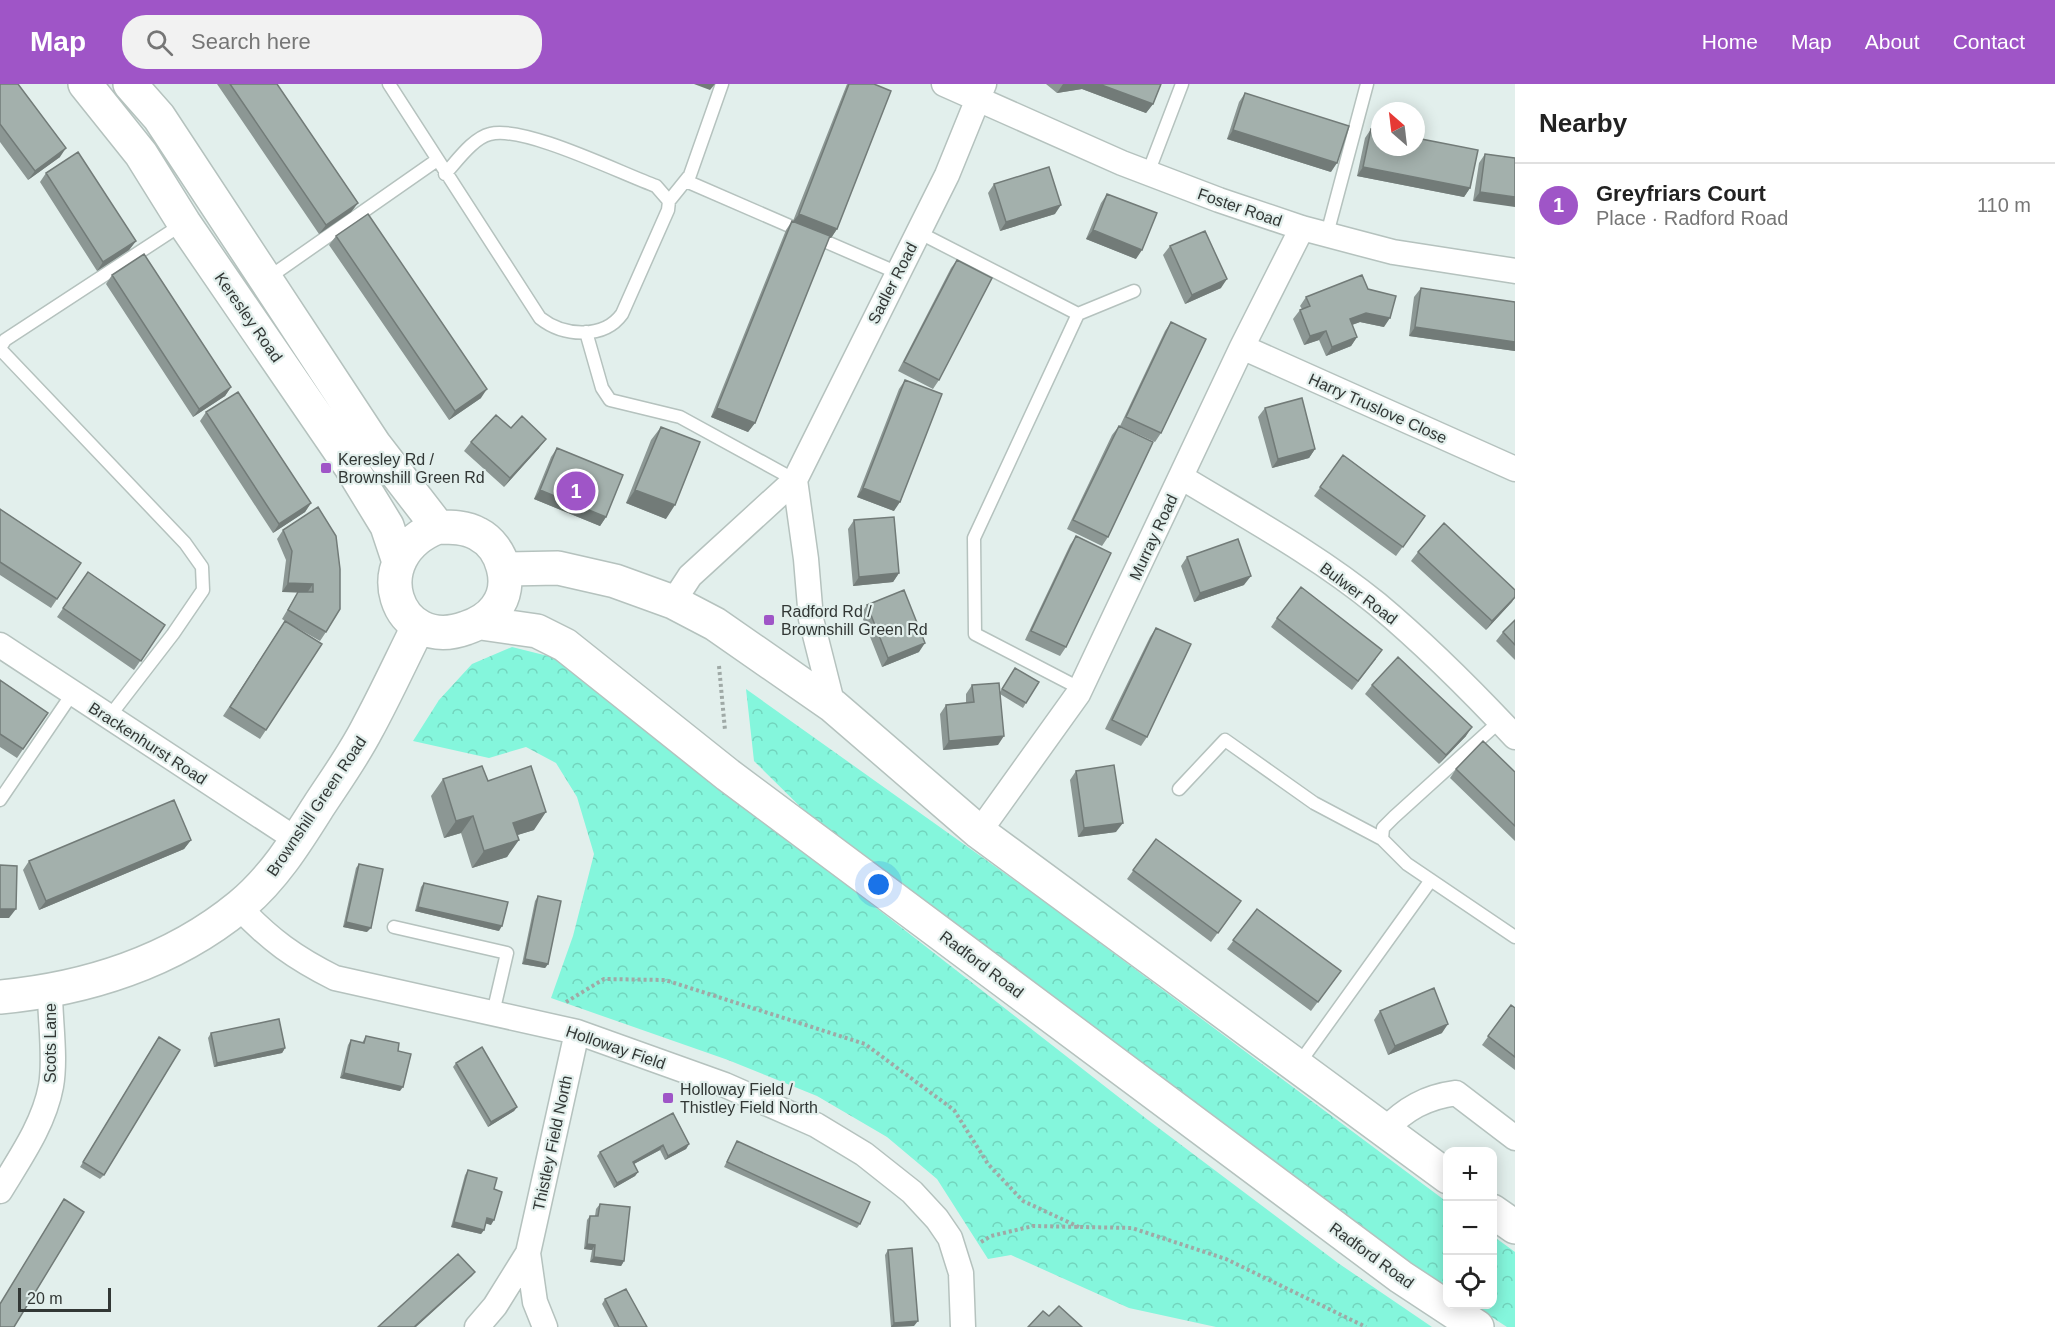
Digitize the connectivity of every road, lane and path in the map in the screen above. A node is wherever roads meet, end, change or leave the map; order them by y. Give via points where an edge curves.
1 (85, 84) edge
2 (129, 84) edge
3 (389, 84) edge
4 (722, 84) edge
5 (944, 84) edge
6 (1182, 84) edge
7 (1367, 84) edge
8 (982, 91) edge
9 (437, 160) junction
10 (1148, 173) junction
11 (446, 174) junction
12 (686, 181) junction
13 (669, 201) junction
14 (184, 223) junction
15 (1302, 228) junction
16 (918, 232) junction
17 (1327, 234) junction
18 (1515, 271) edge
19 (898, 273) junction
20 (267, 279) junction
21 (1134, 291) dead end
22 (1078, 314) junction
23 (586, 332) junction
24 (1242, 347) junction
25 (0, 349) edge
26 (1515, 469) edge
27 (1181, 477) junction
28 (795, 480) junction
29 (438, 527) junction
30 (398, 560) junction
31 (504, 569) junction
32 (674, 602) junction
33 (481, 623) junction
34 (715, 624) junction
35 (418, 627) junction
36 (0, 645) edge
37 (1081, 689) junction
38 (72, 694) junction
39 (833, 706) junction
40 (110, 717) junction
41 (1507, 729) edge
42 (728, 776) junction
43 (1179, 789) dead end
44 (0, 801) edge
45 (979, 832) junction
46 (1382, 839) junction
47 (297, 840) junction
48 (1431, 880) junction
49 (239, 907) junction
50 (394, 927) dead end
51 (1515, 937) edge
52 (50, 992) junction
53 (0, 997) edge
54 (493, 1013) junction
55 (531, 1022) junction
56 (577, 1032) junction
57 (1297, 1066) junction
58 (1385, 1130) junction
59 (1515, 1137) edge
60 (1443, 1173) edge
61 (0, 1191) edge
62 (1497, 1214) edge
63 (1079, 1227) junction
64 (1515, 1227) edge
65 (528, 1253) junction
66 (957, 1256) junction
67 (477, 1327) edge
68 (546, 1327) edge
69 (963, 1327) edge
70 (1366, 1327) edge
71 (1476, 1327) edge

1 - 14 main road, Keresley Road via 141,154
2 - 20 main road, Keresley Road via 159,117
3 - 9 lane
4 - 12 lane
5 - 8 street, Foster Road
6 - 10 lane
7 - 17 lane
8 - 10 street, Foster Road
8 - 16 street, Sadler Road
9 - 11 lane
9 - 20 lane
10 - 15 street, Foster Road
11 - 13 lane via 488,134 506,132 656,186
11 - 23 lane via 540,318 548,324
12 - 13 lane
12 - 19 lane
13 - 23 lane via 622,314 599,332
14 - 25 lane via 5,340
14 - 30 main road, Keresley Road via 351,467 387,526
15 - 17 street, Foster Road
15 - 24 street, Murray Road
16 - 19 street, Sadler Road
16 - 22 lane
17 - 18 street, Foster Road via 1393,252
19 - 28 street, Sadler Road
20 - 29 main road, Keresley Road via 374,444
21 - 22 lane
22 - 37 lane via 974,538 975,634
23 - 28 lane via 602,388 610,400 680,417
24 - 26 street, Harry Truslove Close
24 - 27 street, Murray Road
25 - 40 lane via 185,543 202,567 203,590
27 - 37 street, Murray Road
27 - 41 street, Bulwer Road via 1298,548 1375,603 1450,669
28 - 32 street, Sadler Road via 690,576
28 - 39 street via 811,619
29 - 30 main road via 420,534
29 - 31 main road via 478,534 494,546
30 - 35 main road via 395,586 402,610
31 - 32 main road via 558,568 615,581
31 - 33 main road via 504,596
32 - 34 main road
33 - 35 main road via 440,634
33 - 42 main road, Radford Road via 537,632 565,645
34 - 39 main road
34 - 42 path
35 - 47 main road, Brownshill Green Road via 366,732
36 - 38 street, Brackenhurst Road
37 - 45 street, Murray Road
38 - 40 street, Brackenhurst Road
38 - 44 lane
39 - 45 main road
40 - 47 street, Brackenhurst Road
41 - 46 lane via 1394,817 1383,828
42 - 71 main road, Radford Road via 1401,1277
43 - 46 lane via 1225,740 1314,803
45 - 57 main road
46 - 48 lane via 1407,864
47 - 49 main road, Brownshill Green Road via 269,878
48 - 51 lane
48 - 57 lane
49 - 52 main road, Brownshill Green Road via 182,947 124,971
49 - 54 street, Holloway Field via 266,936 299,960 335,978
50 - 54 lane via 507,953
52 - 53 main road, Brownshill Green Road
52 - 61 street, Scots Lane via 51,1084 30,1140
54 - 55 street, Holloway Field
55 - 56 street, Holloway Field
55 - 63 path via 604,979 665,980 865,1044 954,1110 988,1164 1023,1201
56 - 65 street, Thistley Field North
56 - 66 street, Holloway Field via 725,1086 816,1125 864,1154 912,1192 937,1219
57 - 58 main road
58 - 59 street via 1403,1111 1443,1095 1456,1094
58 - 60 main road
62 - 64 main road
63 - 66 path via 1033,1226 991,1236
63 - 70 path via 1132,1228 1226,1259
65 - 67 street
65 - 68 street via 535,1302
66 - 69 street, Holloway Field via 964,1292

